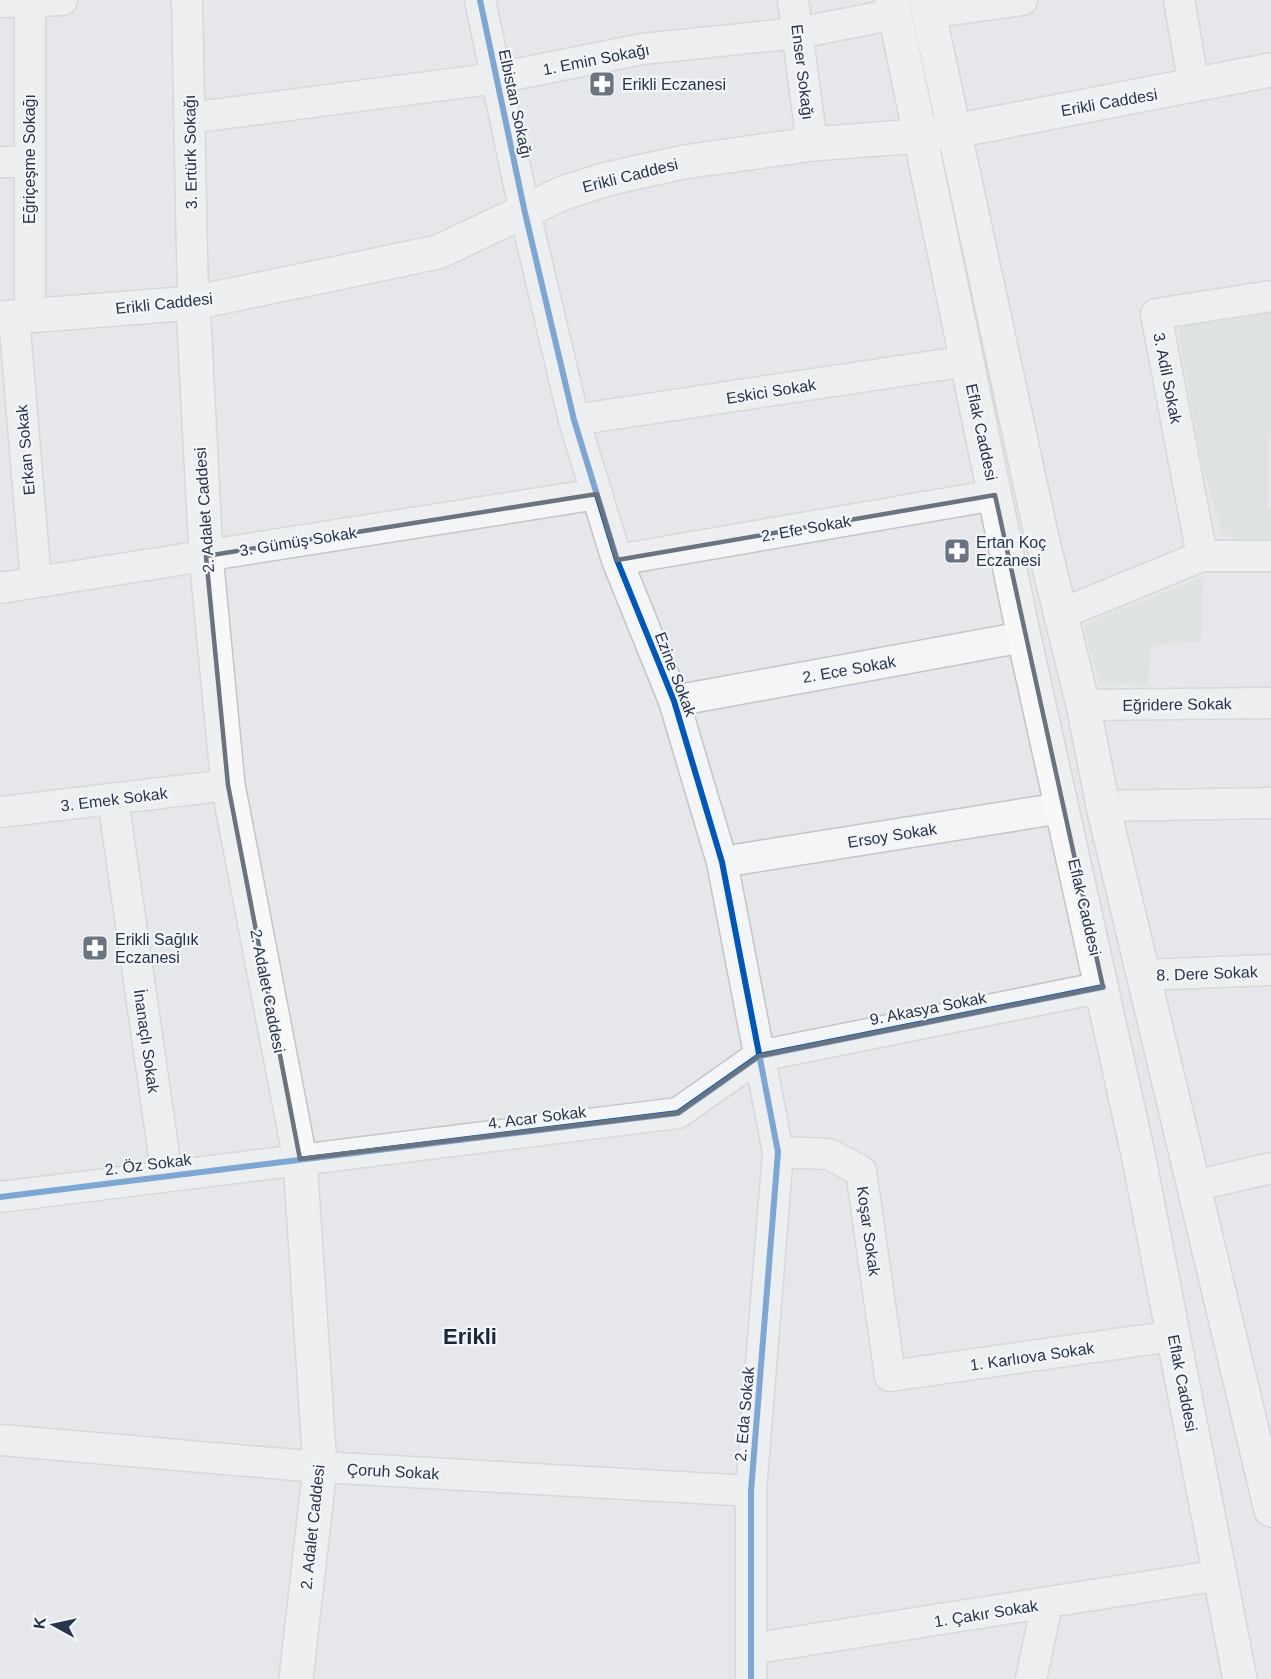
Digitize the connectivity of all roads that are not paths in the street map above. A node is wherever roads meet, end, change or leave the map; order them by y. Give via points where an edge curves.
1 (62, 0) edge
2 (187, 0) edge
3 (480, 0) edge
4 (793, 0) edge
5 (1022, 0) edge
6 (1179, 0) edge
7 (0, 2) edge
8 (30, 2) junction
9 (893, 7) edge
10 (927, 7) edge
11 (798, 33) junction
12 (1271, 70) edge
13 (497, 78) junction
14 (1194, 86) junction
15 (189, 117) junction
16 (955, 131) junction
17 (919, 136) junction
18 (812, 144) junction
19 (14, 162) edge
20 (525, 213) junction
21 (1271, 296) edge
22 (193, 303) junction
23 (14, 317) edge
24 (967, 361) junction
25 (574, 420) junction
26 (597, 494) junction
27 (995, 495) junction
28 (207, 556) junction
29 (1202, 556) junction
30 (1271, 556) edge
31 (617, 560) junction
32 (36, 582) junction
33 (0, 588) edge
34 (1061, 614) junction
35 (1024, 638) junction
36 (674, 701) junction
37 (1271, 703) edge
38 (1083, 705) junction
39 (228, 785) junction
40 (113, 799) junction
41 (1271, 802) edge
42 (1103, 806) junction
43 (1062, 808) junction
44 (0, 812) edge
45 (722, 862) junction
46 (1271, 970) edge
47 (1142, 975) junction
48 (1103, 987) junction
49 (759, 1056) junction
50 (778, 1152) junction
51 (300, 1159) junction
52 (1271, 1168) edge
53 (167, 1176) junction
54 (1193, 1186) junction
55 (0, 1197) edge
56 (1173, 1336) junction
57 (890, 1376) joint
58 (0, 1440) edge
59 (320, 1467) junction
60 (751, 1491) junction
61 (1271, 1510) edge
62 (1220, 1575) junction
63 (1047, 1604) junction
64 (751, 1649) junction
65 (296, 1679) edge
66 (751, 1679) edge
67 (1031, 1679) edge
68 (1240, 1679) edge

1 - 8 street
2 - 15 street, 3. Ertürk Sokağı
3 - 13 street, Elbistan Sokağı
4 - 11 street, Enser Sokağı
5 - 10 street
6 - 14 street
7 - 8 street
8 - 19 street, Eğriçeşme Sokağı
9 - 11 street, 1. Emin Sokağı
9 - 17 main road, Eflak Caddesi
10 - 16 main road
11 - 13 street, 1. Emin Sokağı via 642,49
11 - 18 street, Enser Sokağı
12 - 14 main road, Erikli Caddesi
13 - 15 street, 1. Emin Sokağı
13 - 20 street, Elbistan Sokağı
14 - 16 main road, Erikli Caddesi
15 - 22 street, 3. Ertürk Sokağı
16 - 17 main road, Erikli Caddesi
16 - 34 main road
17 - 18 main road, Erikli Caddesi
17 - 24 main road, Eflak Caddesi
18 - 20 main road, Erikli Caddesi via 684,162 607,179 564,193
19 - 23 street, Eğriçeşme Sokağı
20 - 22 main road, Erikli Caddesi via 438,252
20 - 25 street, Ezine Sokak
21 - 29 street, 3. Adil Sokak via 1156,314
22 - 23 main road, Erikli Caddesi
22 - 28 main road, 2. Adalet Caddesi
23 - 32 street, Erkan Sokak
24 - 25 street, Eskici Sokak
24 - 27 main road, Eflak Caddesi
25 - 26 street, Ezine Sokak
26 - 28 street, 3. Gümüş Sokak
26 - 31 street, Ezine Sokak
27 - 31 street, 2. Efe Sokak
27 - 35 main road, Eflak Caddesi
28 - 32 street, 3. Gümüş Sokak
28 - 39 main road, 2. Adalet Caddesi
29 - 30 street
29 - 34 street
31 - 36 street, Ezine Sokak
32 - 33 street, 3. Gümüş Sokak
34 - 38 main road
35 - 36 street, 2. Ece Sokak
35 - 43 main road, Eflak Caddesi
36 - 45 street, Ezine Sokak
37 - 38 street, Eğridere Sokak
38 - 42 main road
39 - 40 street, 3. Emek Sokak
39 - 51 main road, 2. Adalet Caddesi
40 - 44 street, 3. Emek Sokak
40 - 53 street, İnanaçlı Sokak
41 - 42 street
42 - 47 main road
43 - 45 street, Ersoy Sokak
43 - 48 main road, Eflak Caddesi
45 - 49 street, Ezine Sokak
46 - 47 street, 8. Dere Sokak
47 - 54 main road
48 - 49 street, 9. Akasya Sokak
48 - 56 main road, Eflak Caddesi
49 - 50 street, Ezine Sokak
49 - 51 street, 4. Acar Sokak via 678,1113
50 - 57 street, Koşar Sokak via 829,1154 861,1171
50 - 60 street, 2. Eda Sokak
51 - 53 street, 2. Öz Sokak
51 - 59 main road, 2. Adalet Caddesi
52 - 54 street
53 - 55 street, 2. Öz Sokak
54 - 61 main road
56 - 57 street, 1. Karlıova Sokak
56 - 62 main road, Eflak Caddesi
58 - 59 street, Çoruh Sokak
59 - 60 street, Çoruh Sokak
59 - 65 main road, 2. Adalet Caddesi
60 - 64 street, 2. Eda Sokak
62 - 63 street, 1. Çakır Sokak
62 - 68 main road, Eflak Caddesi
63 - 64 street, 1. Çakır Sokak
63 - 67 street
64 - 66 street, 2. Eda Sokak

